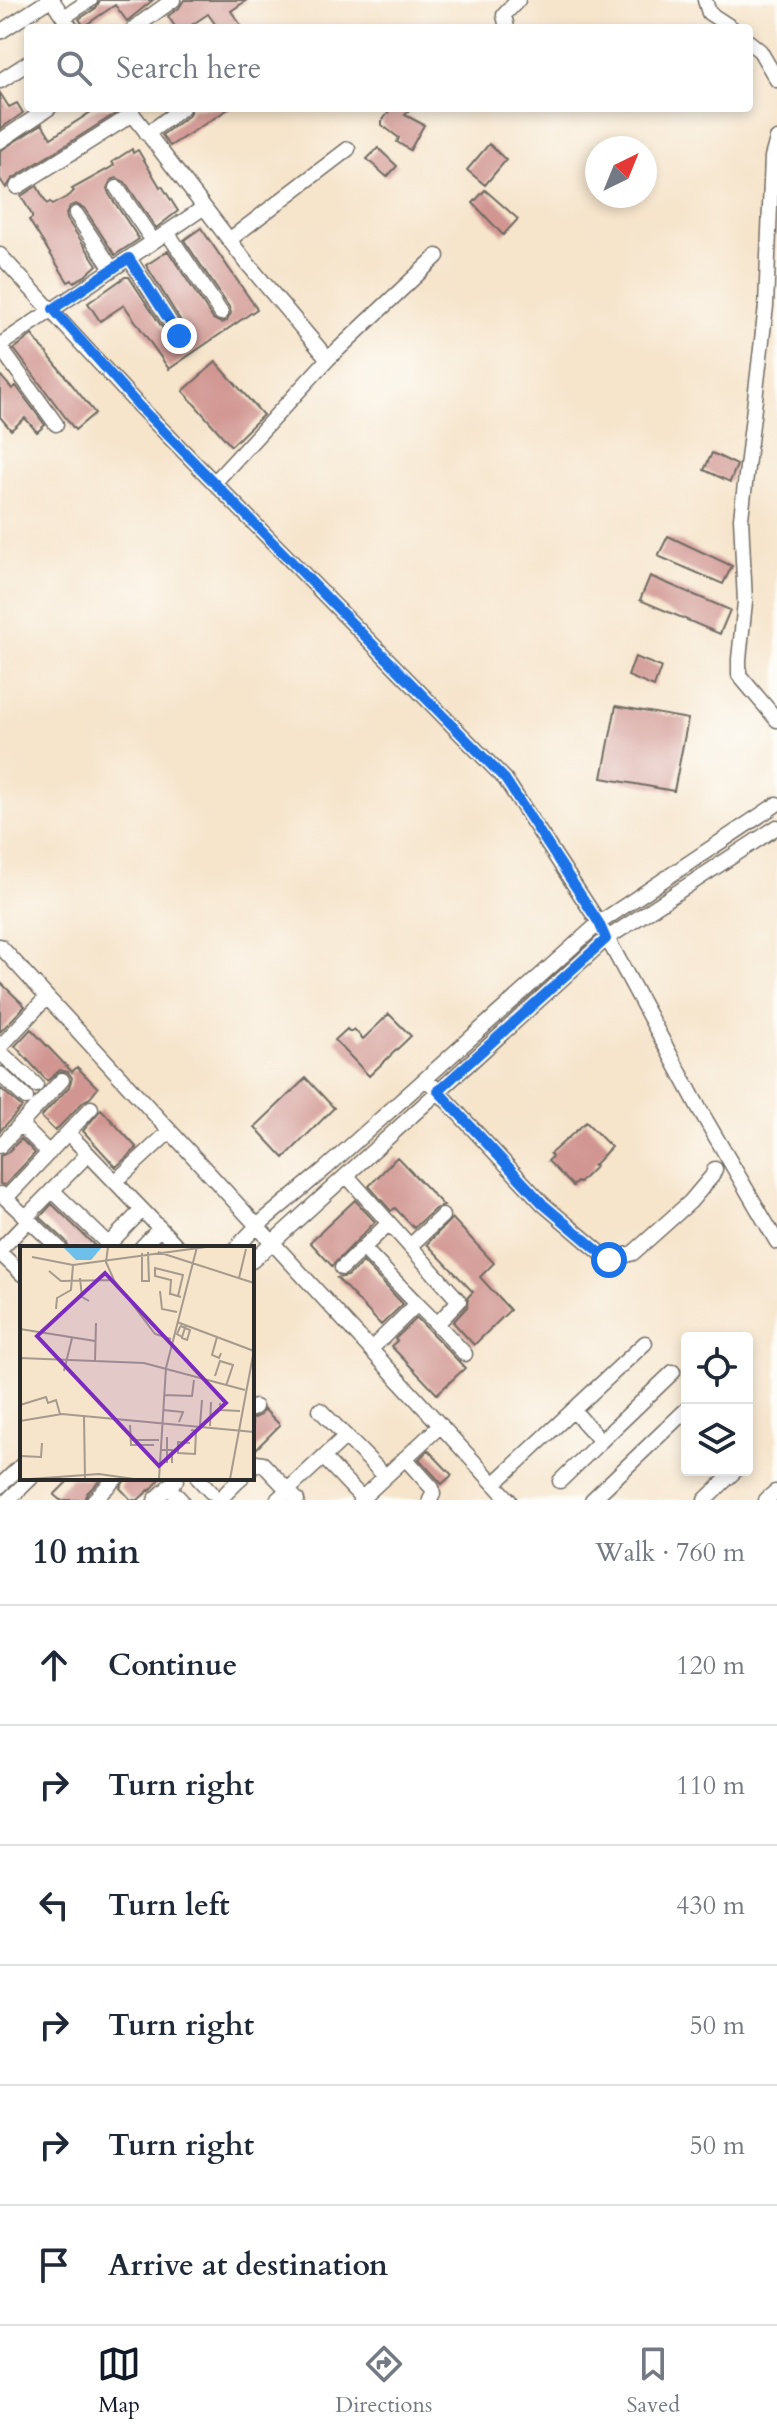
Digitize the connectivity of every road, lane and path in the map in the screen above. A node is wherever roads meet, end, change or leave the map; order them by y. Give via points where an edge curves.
1 (50, 0) edge
2 (90, 0) edge
3 (173, 0) edge
4 (518, 0) edge
5 (705, 0) edge
6 (68, 22) edge
7 (140, 24) edge
8 (506, 24) edge
9 (726, 24) edge
10 (0, 32) edge
11 (753, 45) edge
12 (24, 66) edge
13 (777, 80) edge
14 (0, 81) edge
15 (43, 112) edge
16 (130, 112) edge
17 (132, 112) edge
18 (177, 112) edge
19 (147, 134) junction
20 (777, 139) edge
21 (0, 141) edge
22 (348, 149) dead end
23 (17, 187) dead end
24 (117, 188) dead end
25 (203, 208) junction
26 (76, 214) dead end
27 (167, 232) junction
28 (229, 240) junction
29 (153, 241) junction
30 (0, 255) edge
31 (437, 256) dead end
32 (129, 258) junction
33 (112, 269) junction
34 (53, 309) junction
35 (221, 313) dead end
36 (179, 336) dead end
37 (0, 346) edge
38 (328, 359) junction
39 (56, 424) dead end
40 (214, 483) junction
41 (777, 720) edge
42 (777, 804) edge
43 (777, 827) edge
44 (599, 923) junction
45 (606, 939) junction
46 (0, 946) edge
47 (47, 997) junction
48 (0, 1049) edge
49 (0, 1074) edge
50 (425, 1079) junction
51 (62, 1080) dead end
52 (36, 1085) dead end
53 (438, 1091) junction
54 (26, 1098) dead end
55 (91, 1108) dead end
56 (20, 1124) junction
57 (170, 1131) junction
58 (68, 1133) junction
59 (1, 1136) edge
60 (49, 1153) junction
61 (88, 1154) junction
62 (715, 1169) dead end
63 (347, 1176) junction
64 (115, 1182) junction
65 (52, 1190) junction
66 (3, 1195) edge
67 (142, 1210) junction
68 (442, 1216) dead end
69 (27, 1218) junction
70 (389, 1223) junction
71 (257, 1226) junction
72 (160, 1228) junction
73 (272, 1242) junction
74 (777, 1242) edge
75 (57, 1246) edge
76 (106, 1246) edge
77 (143, 1246) edge
78 (177, 1246) edge
79 (238, 1246) edge
80 (410, 1246) junction
81 (363, 1248) junction
82 (0, 1252) edge
83 (254, 1259) edge
84 (342, 1268) dead end
85 (20, 1272) edge
86 (417, 1304) junction
87 (437, 1324) junction
88 (645, 1343) dead end
89 (371, 1349) junction
90 (465, 1354) dead end
91 (673, 1372) dead end
92 (320, 1410) dead end
93 (573, 1410) junction
94 (681, 1415) edge
95 (441, 1425) junction
96 (346, 1436) junction
97 (601, 1441) junction
98 (323, 1457) junction
99 (405, 1458) junction
100 (254, 1466) edge
101 (20, 1467) edge
102 (385, 1476) junction
103 (730, 1476) edge
104 (29, 1480) edge
105 (200, 1480) edge
106 (238, 1480) edge
107 (174, 1481) edge
108 (560, 1481) dead end
109 (494, 1484) junction
110 (0, 1486) edge
111 (215, 1496) edge
112 (287, 1497) edge
113 (361, 1499) edge
114 (8, 1500) edge
115 (155, 1500) edge
116 (181, 1500) edge
117 (430, 1500) edge
118 (509, 1500) edge
119 (592, 1500) edge
120 (705, 1500) edge

1 - 6 street
1 - 10 street
2 - 6 street
3 - 7 street
4 - 8 street via 504,15
5 - 9 street via 709,13
11 - 13 street
12 - 14 street
15 - 21 street
16 - 23 street
17 - 19 street
18 - 19 street
19 - 25 street
20 - 41 street via 766,306 741,518 745,602 739,675
22 - 28 street
24 - 29 street
25 - 27 street
25 - 28 street
26 - 33 street
27 - 29 street
27 - 35 street
28 - 38 street
29 - 32 street
30 - 34 street
31 - 38 street
32 - 33 street
32 - 36 street
33 - 34 street
34 - 37 street
34 - 40 street
37 - 39 street
38 - 40 street
40 - 44 street via 505,779
42 - 44 street
43 - 45 street
44 - 45 street
44 - 50 street
45 - 53 street
45 - 74 street
46 - 47 street
47 - 48 street
47 - 57 street
48 - 52 street
49 - 54 street
50 - 53 street
50 - 71 street
51 - 56 street
53 - 62 street via 543,1204 609,1260 633,1253 690,1202
53 - 63 street
55 - 58 street
56 - 59 street
56 - 60 street
57 - 64 street
57 - 71 street
58 - 60 street
58 - 61 street
60 - 66 street
61 - 64 street
61 - 65 street
63 - 70 street
63 - 73 street
64 - 67 street
65 - 69 street
65 - 76 street
66 - 69 street
67 - 72 street
67 - 76 street
68 - 80 street
69 - 75 street
69 - 82 street
70 - 80 street
70 - 81 street
71 - 73 street
71 - 79 street
72 - 77 street
72 - 78 street
73 - 83 street
73 - 89 street
80 - 87 street via 458,1299
81 - 84 street
81 - 86 street
82 - 85 street
86 - 87 street
86 - 89 street
87 - 90 street
88 - 93 street
89 - 95 street
91 - 97 street
92 - 96 street
93 - 97 street
93 - 109 street
94 - 119 street
95 - 99 street
95 - 109 street
96 - 98 street
96 - 102 street
97 - 108 street
98 - 112 street
98 - 113 street
99 - 102 street
99 - 117 street via 432,1488
100 - 112 street via 263,1464
101 - 110 street
102 - 113 street
103 - 120 street
104 - 114 street
105 - 111 street
106 - 111 street
107 - 115 street
107 - 116 street
109 - 118 street

